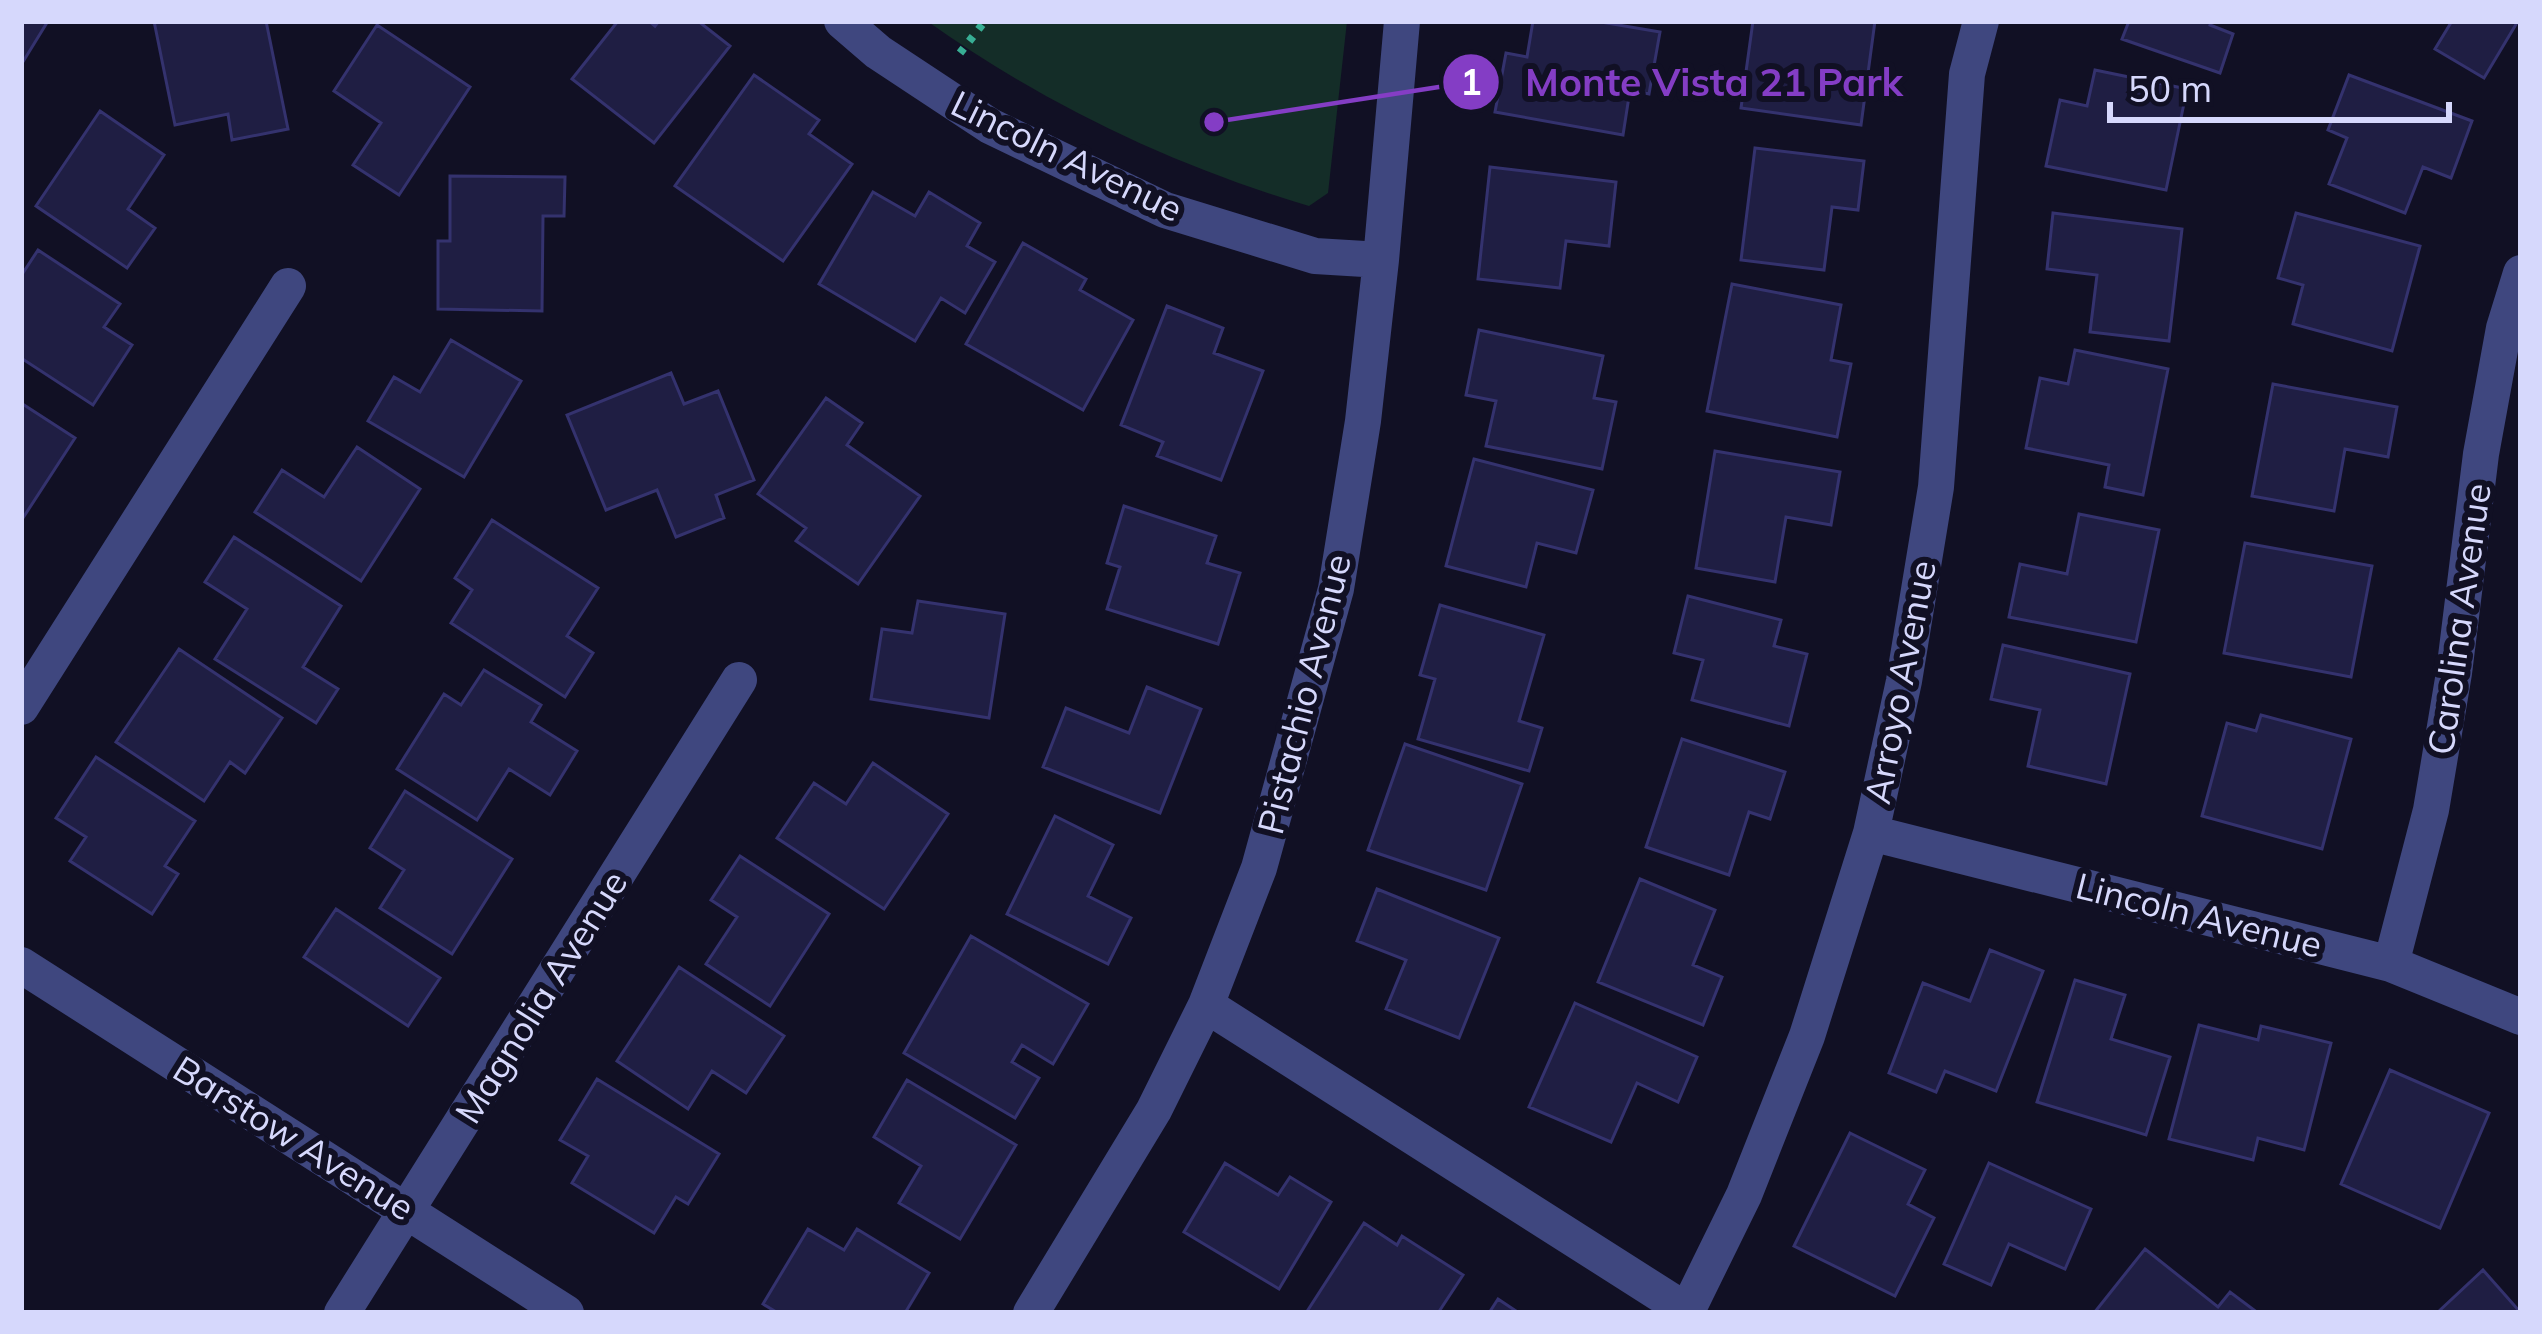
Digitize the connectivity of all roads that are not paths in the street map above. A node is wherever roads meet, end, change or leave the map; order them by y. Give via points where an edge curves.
1 (842, 21) edge
2 (1402, 21) edge
3 (1981, 21) edge
4 (1381, 260) junction
5 (2521, 273) edge
6 (288, 286) dead end
7 (739, 680) dead end
8 (21, 707) edge
9 (1871, 832) junction
10 (2391, 964) junction
11 (21, 965) edge
12 (1206, 1005) junction
13 (2521, 1017) edge
14 (407, 1209) junction
15 (1689, 1312) edge
16 (342, 1313) edge
17 (566, 1313) edge
18 (1031, 1313) edge

1 - 4 street, Lincoln Avenue via 990,126 1165,210 1315,256
2 - 4 street, Pistachio Avenue
3 - 9 street, Arroyo Avenue via 1967,74 1936,487
4 - 12 street, Pistachio Avenue via 1336,589 1259,868
5 - 10 street, Carolina Avenue via 2481,454 2432,811
6 - 8 street
7 - 14 street, Magnolia Avenue
9 - 10 street, Lincoln Avenue
9 - 15 street, Arroyo Avenue via 1807,1036
10 - 13 street, Lincoln Avenue
11 - 14 street, Barstow Avenue
12 - 15 street
12 - 18 street, Pistachio Avenue via 1154,1110
14 - 16 street, Magnolia Avenue
14 - 17 street, Barstow Avenue

